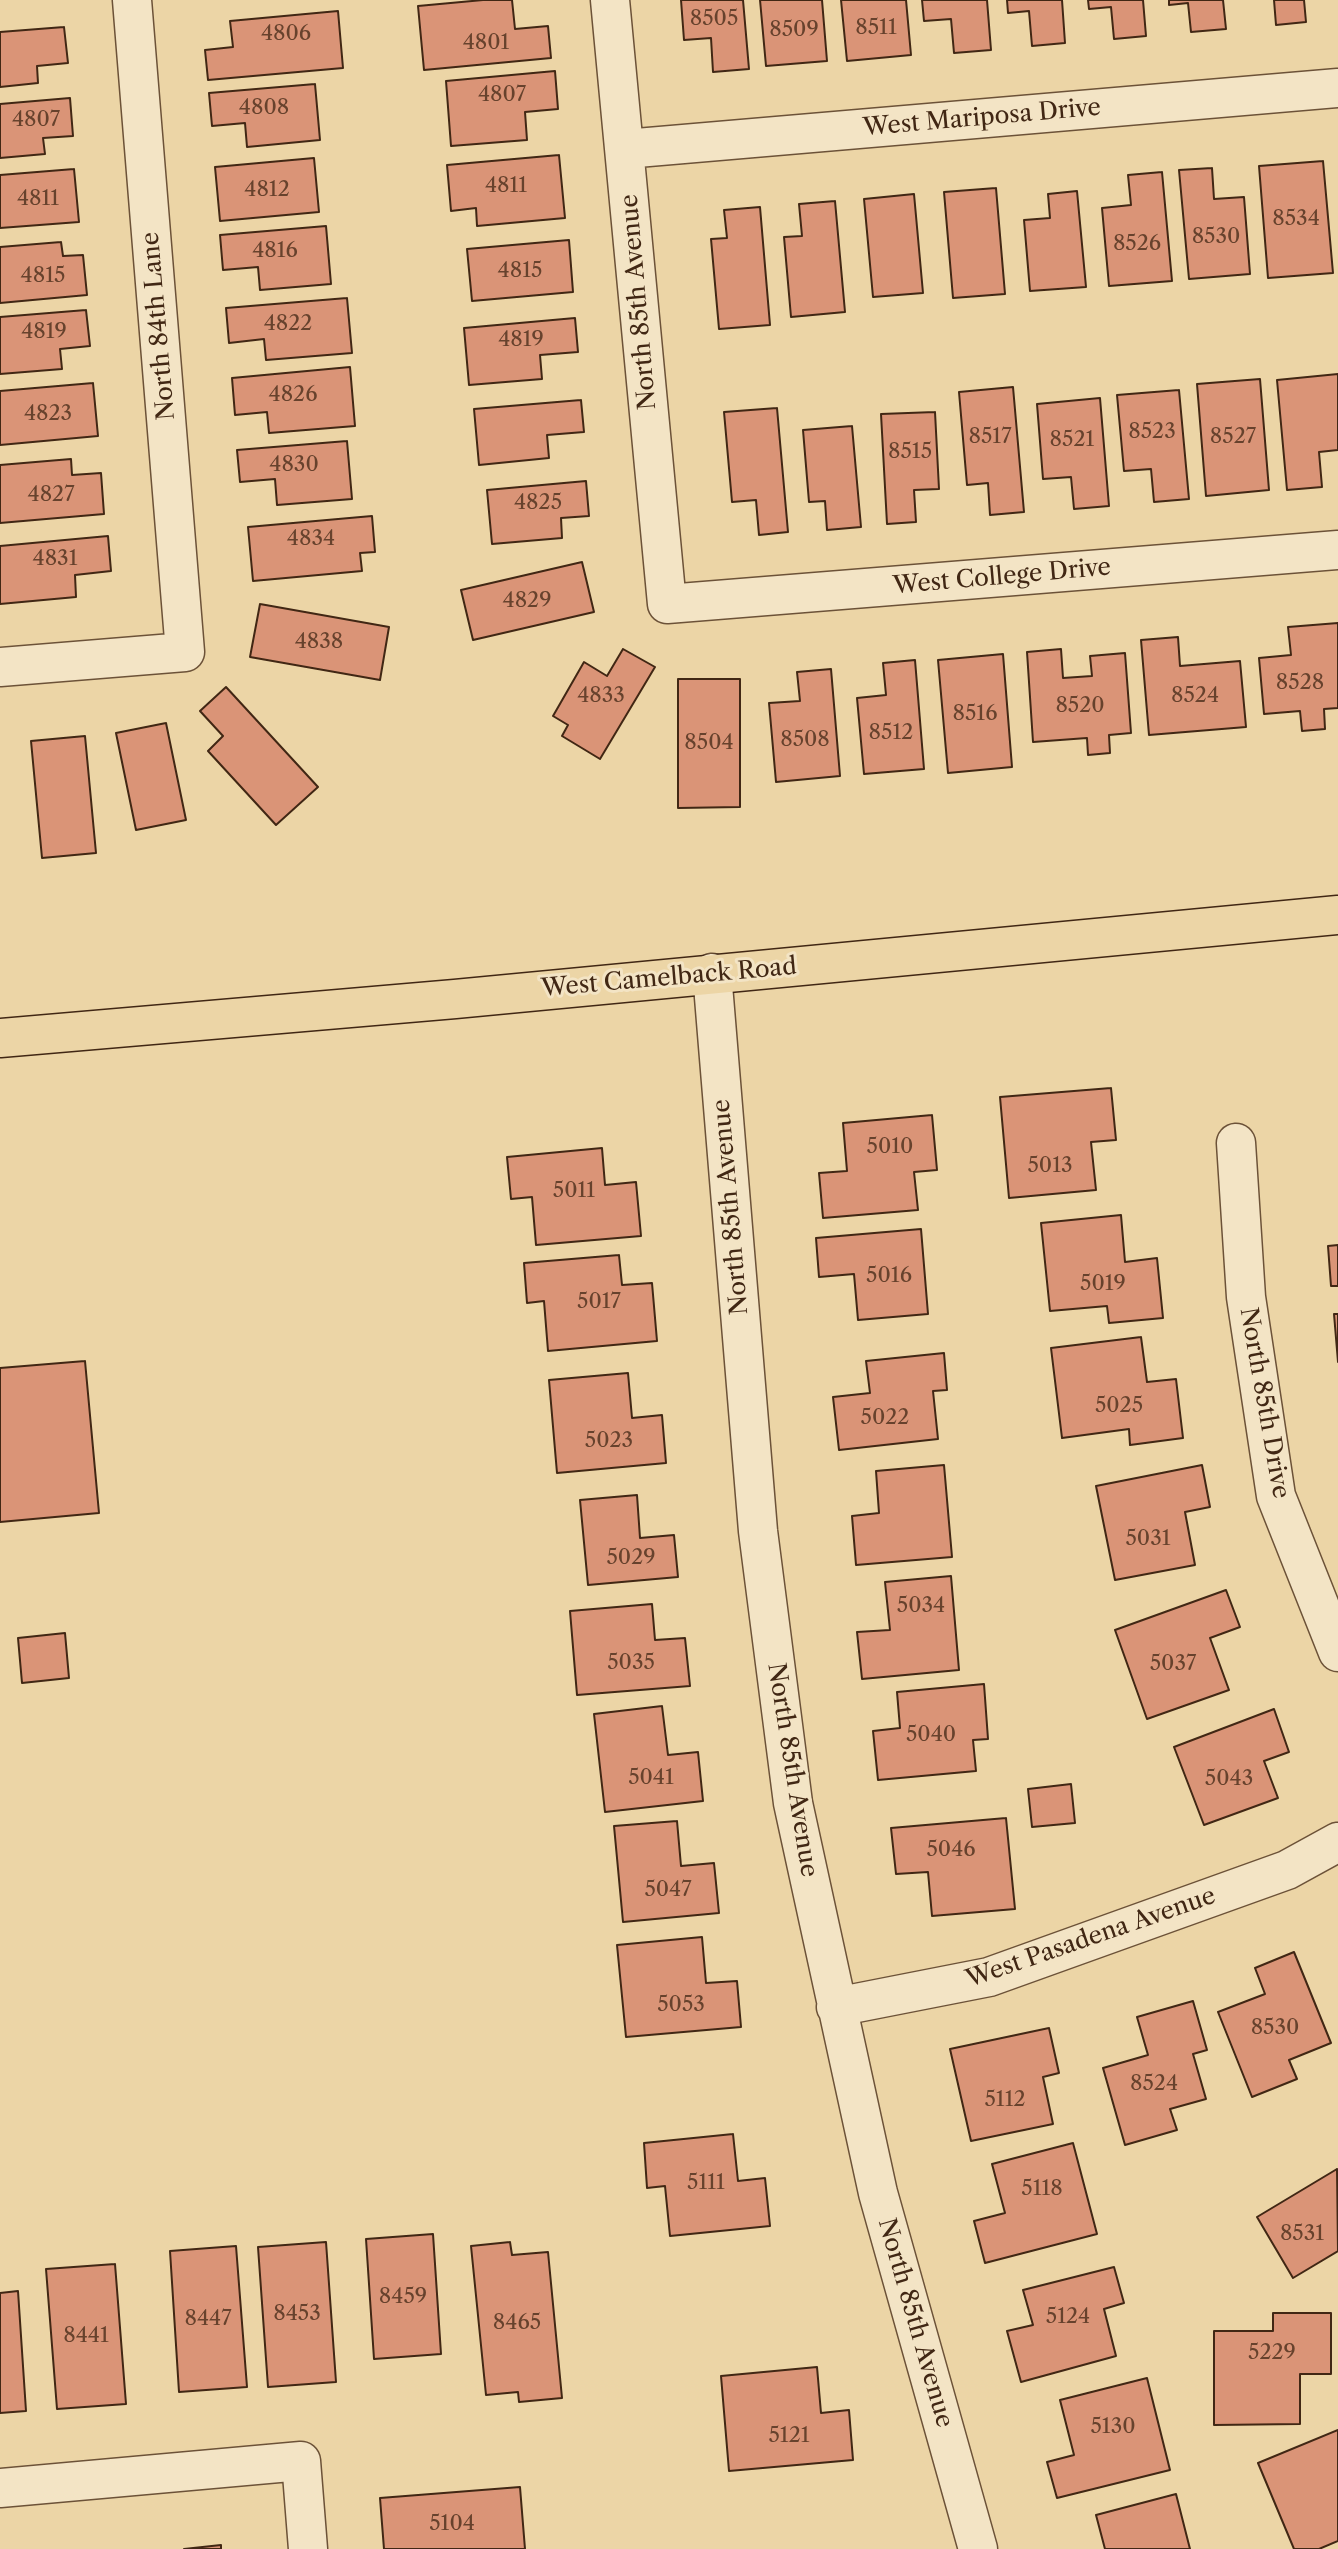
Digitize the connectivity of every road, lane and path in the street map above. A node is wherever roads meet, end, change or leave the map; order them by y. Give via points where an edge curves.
1 (132, 0) edge
2 (610, 0) edge
3 (1338, 88) edge
4 (625, 149) junction
5 (1338, 550) edge
6 (667, 604) joint
7 (0, 667) edge
8 (1338, 915) edge
9 (712, 973) junction
10 (0, 1038) edge
11 (1236, 1143) dead end
12 (1338, 1652) edge
13 (1338, 1842) edge
14 (836, 2007) junction
15 (0, 2488) edge
16 (308, 2549) edge
17 (978, 2549) edge

1 - 7 street, North 84th Lane via 185,652
2 - 4 street, North 85th Avenue
3 - 4 street, West Mariposa Drive
4 - 6 street, North 85th Avenue
5 - 6 street, West College Drive
8 - 9 main road, West Camelback Road
9 - 10 main road, West Camelback Road
9 - 14 street, North 85th Avenue via 758,1531 793,1803
11 - 12 street, North 85th Drive via 1246,1297 1276,1496
13 - 14 street, West Pasadena Avenue via 1287,1870 989,1978
14 - 17 street, North 85th Avenue via 878,2193
15 - 16 street via 301,2462

